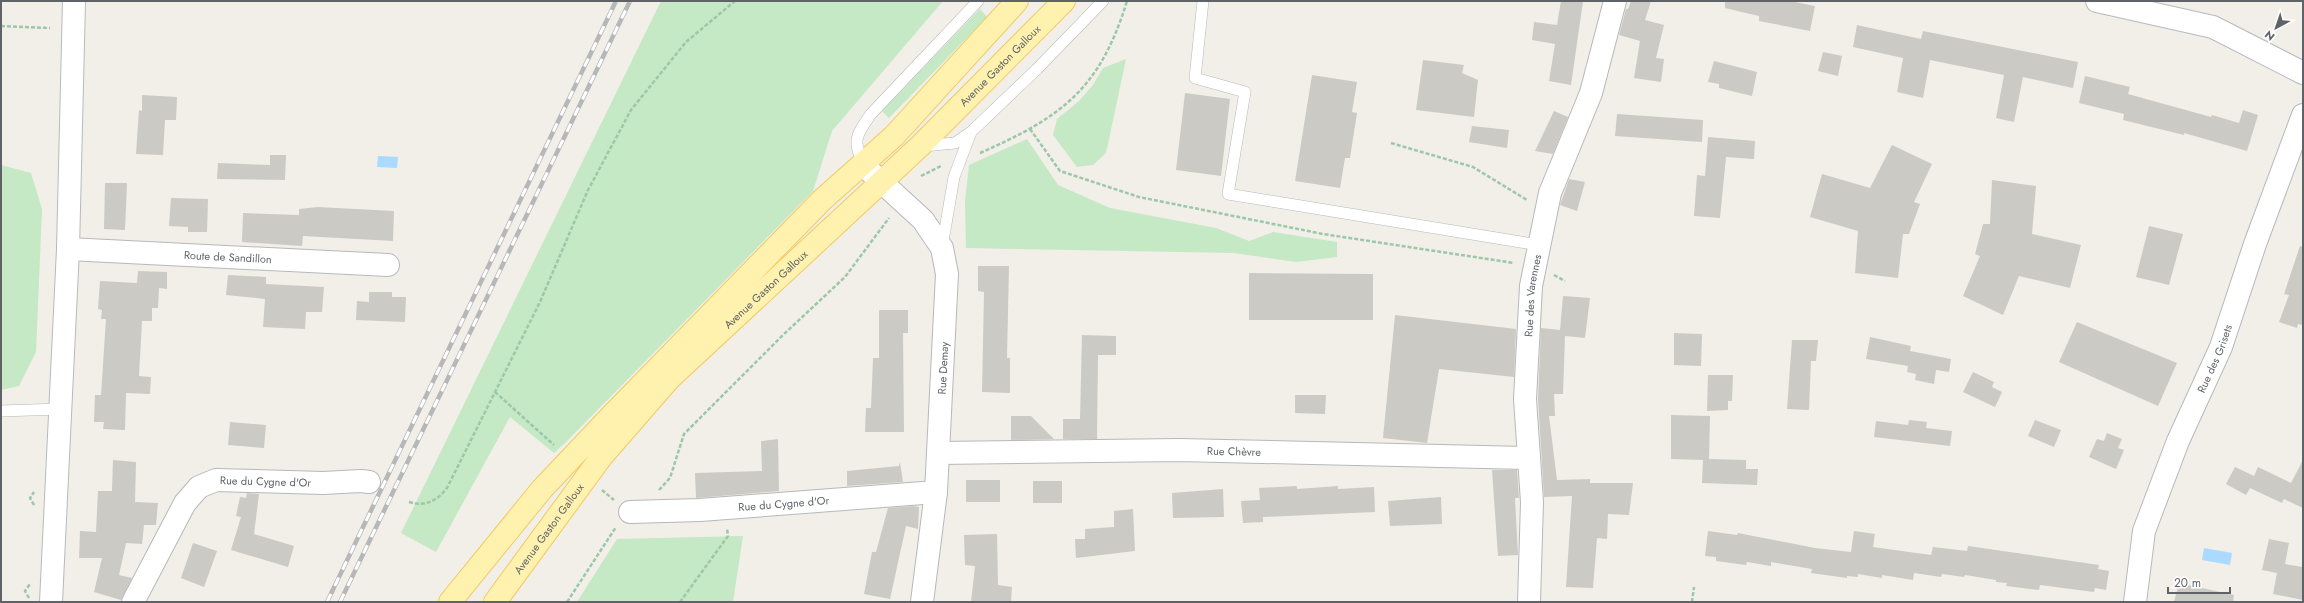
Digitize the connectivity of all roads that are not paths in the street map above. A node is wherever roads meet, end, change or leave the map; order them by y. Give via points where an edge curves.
1 (74, 1) edge
2 (978, 1) edge
3 (1017, 1) edge
4 (1064, 1) edge
5 (1103, 1) edge
6 (1203, 1) edge
7 (1615, 1) edge
8 (2097, 1) edge
9 (2303, 73) edge
10 (2303, 115) edge
11 (971, 132) junction
12 (920, 146) junction
13 (863, 165) junction
14 (880, 183) junction
15 (1539, 245) junction
16 (942, 248) junction
17 (68, 249) junction
18 (388, 265) dead end
19 (60, 409) junction
20 (1, 411) edge
21 (613, 414) junction
22 (938, 453) junction
23 (1529, 458) junction
24 (369, 482) dead end
25 (936, 492) junction
26 (630, 512) road end
27 (51, 602) edge
28 (133, 602) edge
29 (450, 602) edge
30 (469, 602) edge
31 (495, 602) edge
32 (922, 602) edge
33 (1529, 602) edge
34 (2135, 602) edge

1 - 17 street
2 - 13 lane via 871,114 858,133 856,147
3 - 13 main road, Avenue Gaston Galloux via 894,136
4 - 12 main road, Avenue Gaston Galloux
5 - 11 lane
6 - 15 lane via 1195,78 1246,92 1228,194
7 - 15 street, Rue des Varennes via 1591,93 1550,193
8 - 9 street via 2213,27
10 - 34 street, Rue des Grisets via 2255,244 2221,347 2175,447 2144,531
11 - 12 lane via 955,143
11 - 16 lane via 954,177
12 - 14 main road, Avenue Gaston Galloux
13 - 14 street, Rue Demay
13 - 21 main road, Avenue Gaston Galloux via 822,200
14 - 16 street, Rue Demay via 918,216
14 - 31 main road, Avenue Gaston Galloux via 669,379 602,456
15 - 23 street, Rue des Varennes via 1531,286 1525,399
16 - 22 street, Rue Demay via 947,274
17 - 18 street, Route de Sandillon
17 - 19 street
19 - 20 lane
19 - 27 street
21 - 29 main road via 542,489
21 - 30 main road
22 - 23 street, Rue Chèvre via 1178,450
22 - 25 street, Rue Demay
23 - 33 street, Rue des Varennes via 1532,502
24 - 28 street, Rue du Cygne d'Or via 216,480 199,487 185,503
25 - 26 street, Rue du Cygne d'Or via 725,508
25 - 32 street, Rue Demay

